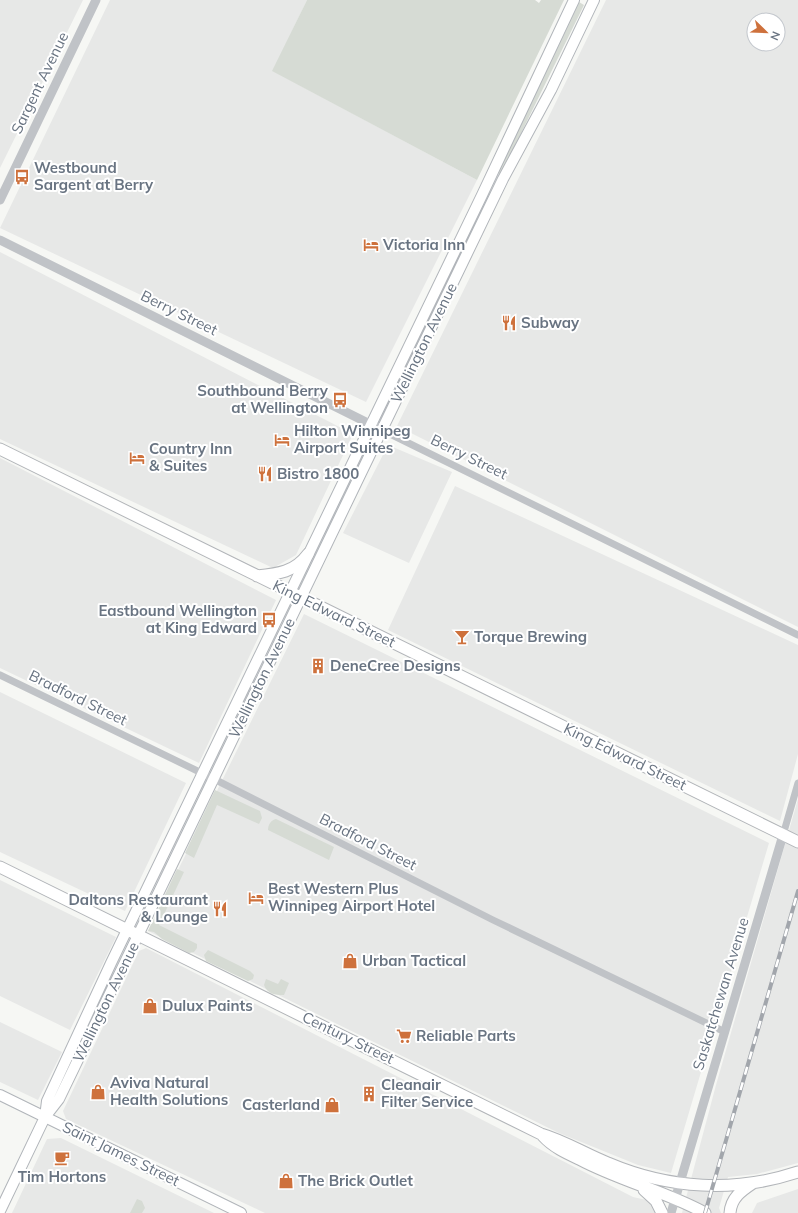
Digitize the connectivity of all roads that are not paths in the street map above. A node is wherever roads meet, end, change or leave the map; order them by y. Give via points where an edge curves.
1 (96, 0) edge
2 (574, 0) edge
3 (594, 0) edge
4 (482, 195) junction
5 (0, 200) edge
6 (493, 200) junction
7 (0, 240) edge
8 (422, 320) junction
9 (433, 324) junction
10 (372, 424) junction
11 (382, 430) junction
12 (0, 449) edge
13 (308, 554) junction
14 (256, 576) junction
15 (290, 593) junction
16 (300, 598) junction
17 (798, 635) edge
18 (255, 663) junction
19 (266, 668) junction
20 (0, 675) edge
21 (204, 774) junction
22 (214, 779) junction
23 (798, 782) edge
24 (783, 835) junction
25 (798, 842) edge
26 (0, 866) edge
27 (134, 932) junction
28 (725, 1032) junction
29 (0, 1095) edge
30 (45, 1117) junction
31 (541, 1134) junction
32 (798, 1172) edge
33 (753, 1183) junction
34 (680, 1184) junction
35 (639, 1186) junction
36 (676, 1198) junction
37 (0, 1211) edge
38 (241, 1213) edge
39 (662, 1213) edge
40 (671, 1213) edge
41 (706, 1213) edge
42 (730, 1213) edge

1 - 5 street, Sargent Avenue
2 - 4 main road, Wellington Avenue
3 - 6 main road, Wellington Avenue via 551,90
4 - 6 street
4 - 8 main road, Wellington Avenue
6 - 9 main road, Wellington Avenue
7 - 10 street, Berry Street
8 - 9 street
8 - 10 main road, Wellington Avenue
9 - 11 main road, Wellington Avenue
10 - 11 street, Berry Street
10 - 13 main road, Wellington Avenue
11 - 16 main road, Wellington Avenue
11 - 17 street, Berry Street
12 - 14 main road, King Edward Street
13 - 14 main road via 302,562 286,572
13 - 15 main road, Wellington Avenue
14 - 15 main road, King Edward Street
15 - 16 main road, King Edward Street
15 - 18 main road, Wellington Avenue
16 - 19 main road, Wellington Avenue
16 - 24 main road, King Edward Street
18 - 19 street
18 - 21 main road, Wellington Avenue
19 - 22 main road, Wellington Avenue
20 - 21 street, Bradford Street
21 - 22 street, Bradford Street
21 - 27 main road, Wellington Avenue
22 - 27 main road, Wellington Avenue
22 - 28 street, Bradford Street via 493,920
23 - 24 street, Saskatchewan Avenue
24 - 25 main road, King Edward Street
24 - 28 street, Saskatchewan Avenue
26 - 27 main road, Century Street
27 - 30 main road, Wellington Avenue via 111,963 48,1100
27 - 31 main road, Century Street
28 - 34 street, Saskatchewan Avenue
29 - 30 main road, Saint James Street
30 - 37 main road, Wellington Avenue
30 - 38 main road, Saint James Street
31 - 34 main road, Century Street via 556,1138 621,1168
31 - 35 main road via 567,1154
32 - 33 main road, Century Street
33 - 34 main road, Century Street via 713,1186
33 - 42 main road via 733,1200
34 - 36 street, Saskatchewan Avenue
35 - 36 main road
35 - 39 main road via 656,1201
36 - 40 street, Saskatchewan Avenue
36 - 41 main road

